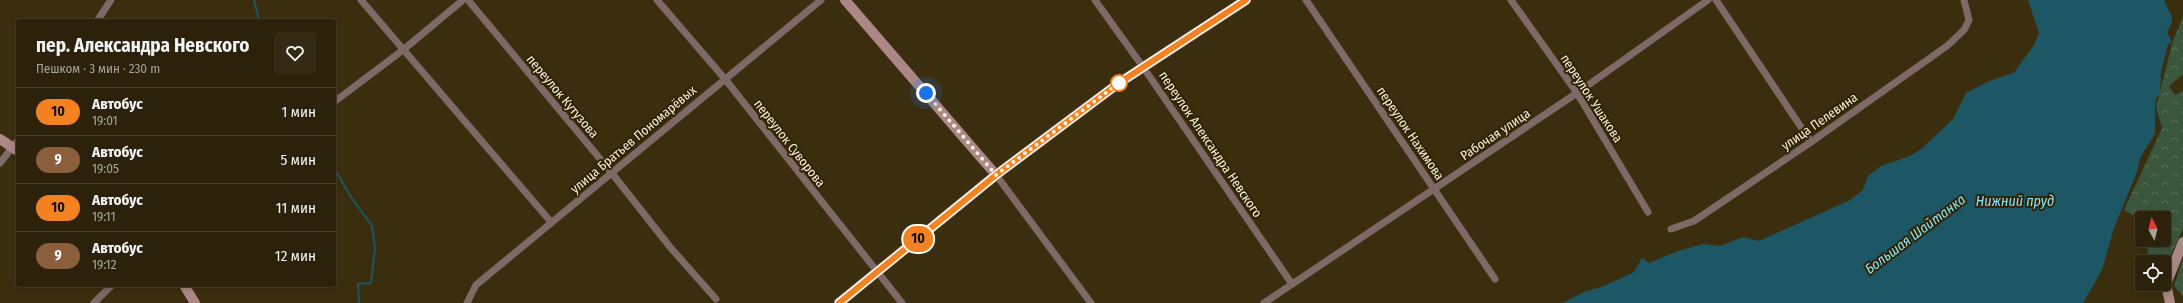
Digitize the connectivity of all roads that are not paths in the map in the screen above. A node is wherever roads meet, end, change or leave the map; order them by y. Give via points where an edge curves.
1 (111, 0) edge
2 (361, 0) edge
3 (463, 0) edge
4 (468, 0) edge
5 (657, 0) edge
6 (821, 0) edge
7 (845, 0) edge
8 (1095, 0) edge
9 (1246, 0) edge
10 (1306, 0) edge
11 (1511, 0) edge
12 (1708, 0) edge
13 (1716, 0) edge
14 (1964, 0) edge
15 (98, 19) edge
16 (403, 50) junction
17 (1143, 67) junction
18 (724, 79) junction
19 (1577, 93) junction
20 (336, 100) edge
21 (0, 140) edge
22 (1810, 142) junction
23 (16, 146) edge
24 (0, 163) edge
25 (611, 172) junction
26 (996, 175) junction
27 (1435, 189) junction
28 (1648, 212) dead end
29 (551, 222) junction
30 (1671, 229) dead end
31 (2183, 242) edge
32 (877, 272) junction
33 (1495, 279) dead end
34 (1292, 284) junction
35 (110, 287) edge
36 (185, 287) edge
37 (716, 299) dead end
38 (94, 303) edge
39 (195, 303) edge
40 (467, 303) edge
41 (839, 303) edge
42 (902, 303) edge
43 (1091, 303) edge
44 (1264, 303) edge
45 (2170, 303) edge

1 - 15 street
2 - 16 street
3 - 16 street
4 - 25 street, переулок Кутузова
5 - 18 street, переулок Суворова
6 - 18 street, улица Братьев Пономарёвых
7 - 26 street
8 - 17 street, переулок Александра Невского
9 - 17 street
10 - 27 street, переулок Нахимова
11 - 19 street, переулок Ушакова
12 - 19 street, Рабочая улица
13 - 22 street
14 - 22 street, улица Пелевина via 1969,20 1964,30 1947,46
16 - 20 street
16 - 29 street
17 - 26 street
17 - 34 street, переулок Александра Невского
18 - 25 street, улица Братьев Пономарёвых
18 - 32 street, переулок Суворова
19 - 27 street, Рабочая улица
19 - 28 street, переулок Ушакова
21 - 23 street
22 - 30 street, улица Пелевина via 1694,221
23 - 24 street
25 - 29 street, улица Братьев Пономарёвых
25 - 37 street, переулок Кутузова via 670,247
26 - 32 street
26 - 43 street
27 - 33 street, переулок Нахимова
27 - 34 street, Рабочая улица
29 - 40 street, улица Братьев Пономарёвых via 476,285
31 - 45 street via 2166,284
32 - 41 street
32 - 42 street, переулок Суворова
34 - 44 street, Рабочая улица
35 - 38 street
36 - 39 street

